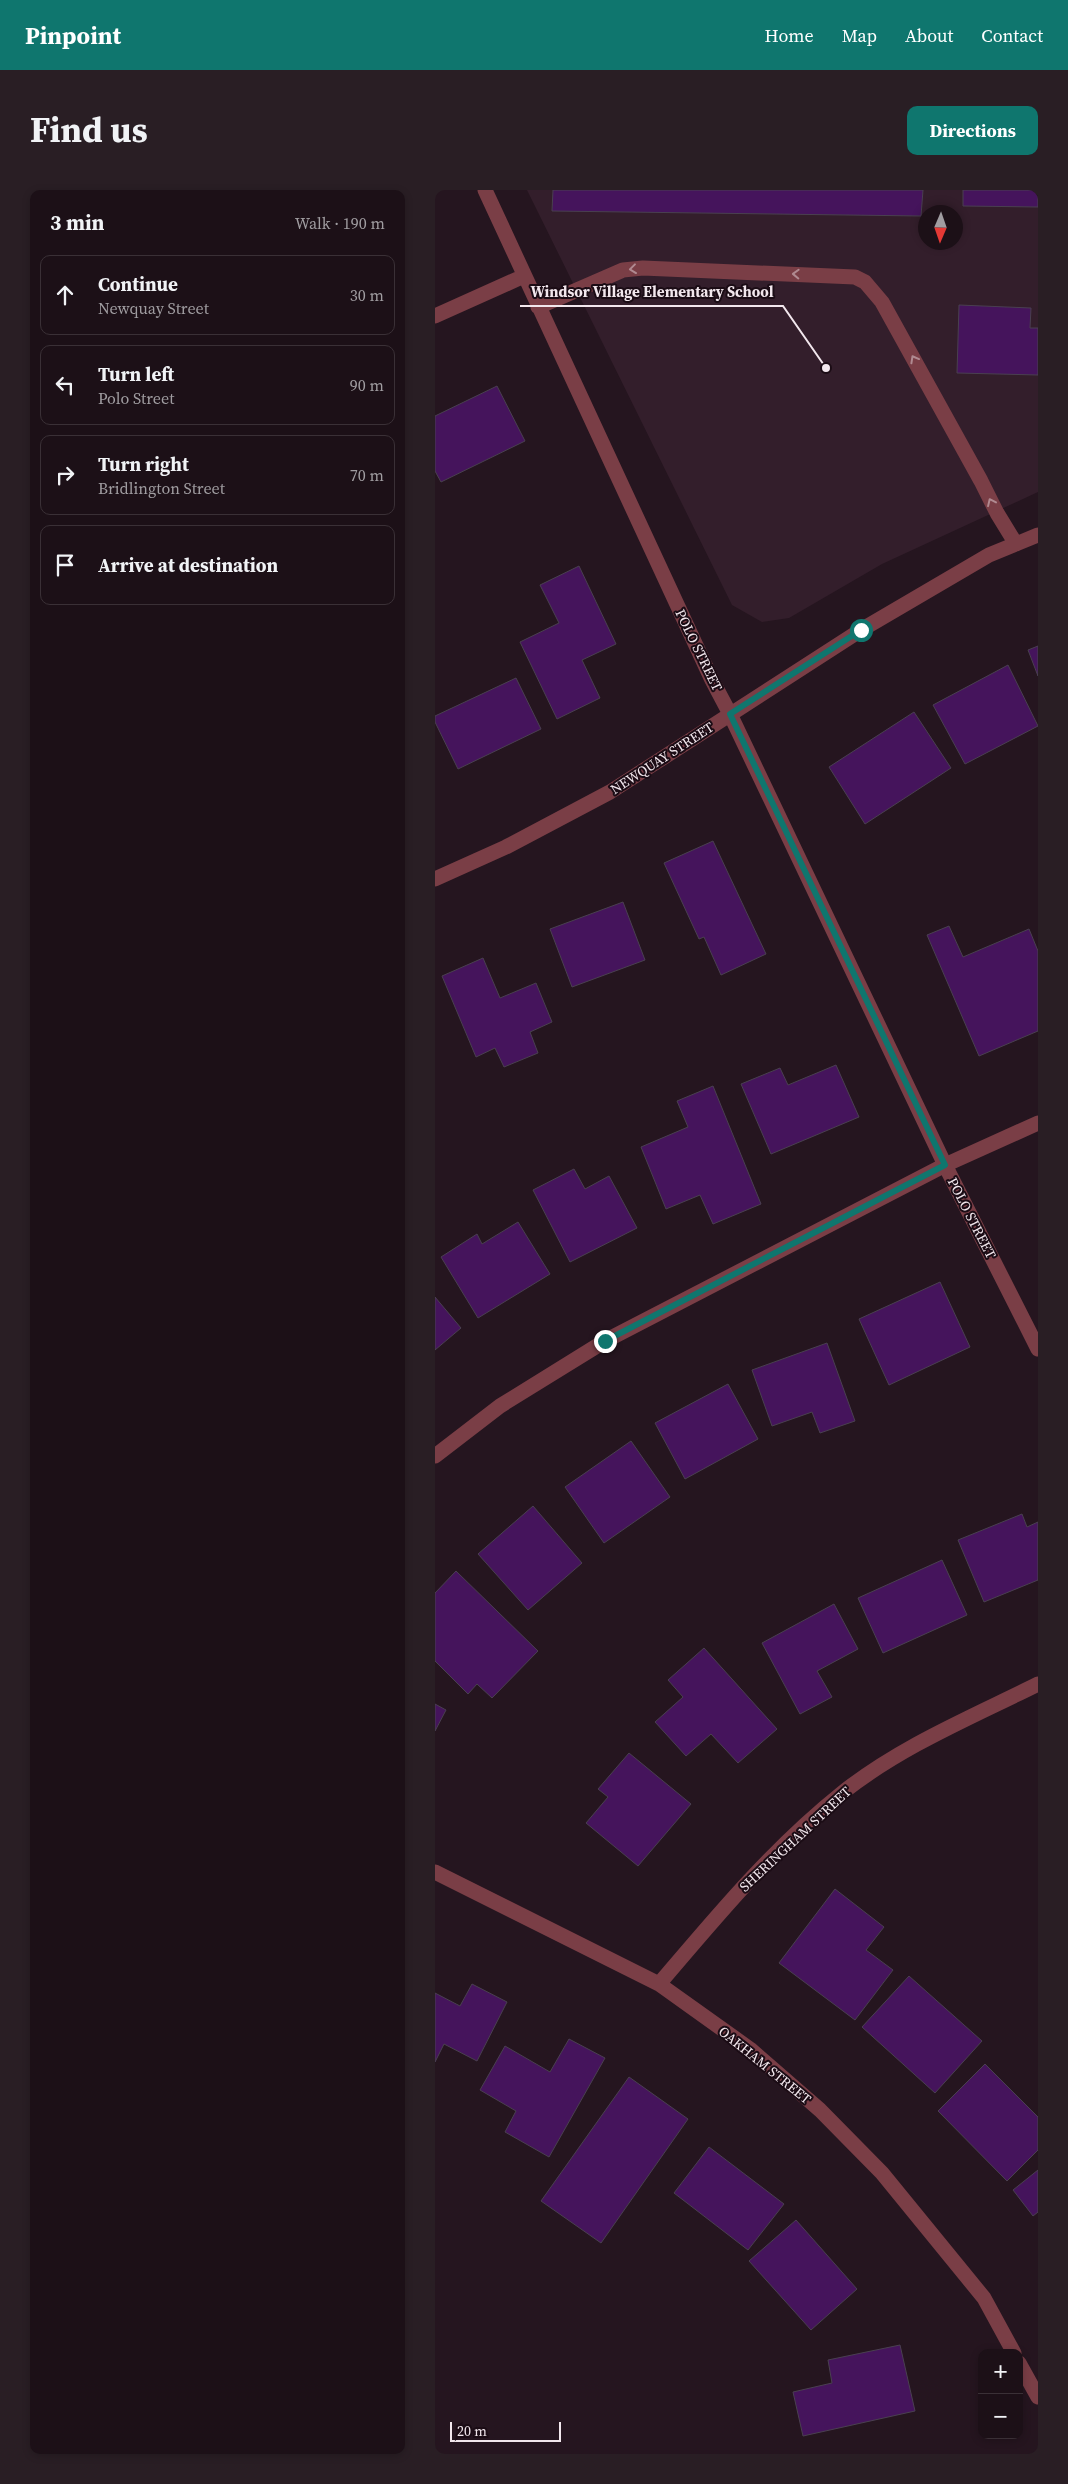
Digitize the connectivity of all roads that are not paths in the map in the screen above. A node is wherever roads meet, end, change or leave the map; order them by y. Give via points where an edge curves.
1 (485, 190) edge
2 (524, 276) junction
3 (538, 307) junction
4 (435, 316) edge
5 (1038, 535) edge
6 (1016, 544) junction
7 (730, 714) junction
8 (435, 879) edge
9 (1038, 1123) edge
10 (945, 1165) junction
11 (1038, 1350) edge
12 (435, 1456) edge
13 (1038, 1684) edge
14 (435, 1872) edge
15 (659, 1984) junction
16 (1012, 2349) edge
17 (1023, 2370) edge
18 (1038, 2397) edge

1 - 2 street, POLO STREET
2 - 3 street, POLO STREET
2 - 4 street
6 -> 3 street via 882,302 865,282 855,277 643,268 623,270
3 - 7 street, POLO STREET
5 - 6 street, NEWQUAY STREET
6 - 7 street, NEWQUAY STREET via 989,555 861,630
7 - 8 street, NEWQUAY STREET via 611,792 506,847
7 - 10 street, POLO STREET
9 - 10 street
10 - 11 street, POLO STREET
10 - 12 street via 605,1341 500,1406
13 - 15 street, SHERINGHAM STREET via 910,1747 843,1792 742,1887
14 - 15 street, OAKHAM STREET
15 - 16 street, OAKHAM STREET via 750,2049 820,2110 882,2173 984,2298
17 - 18 street

